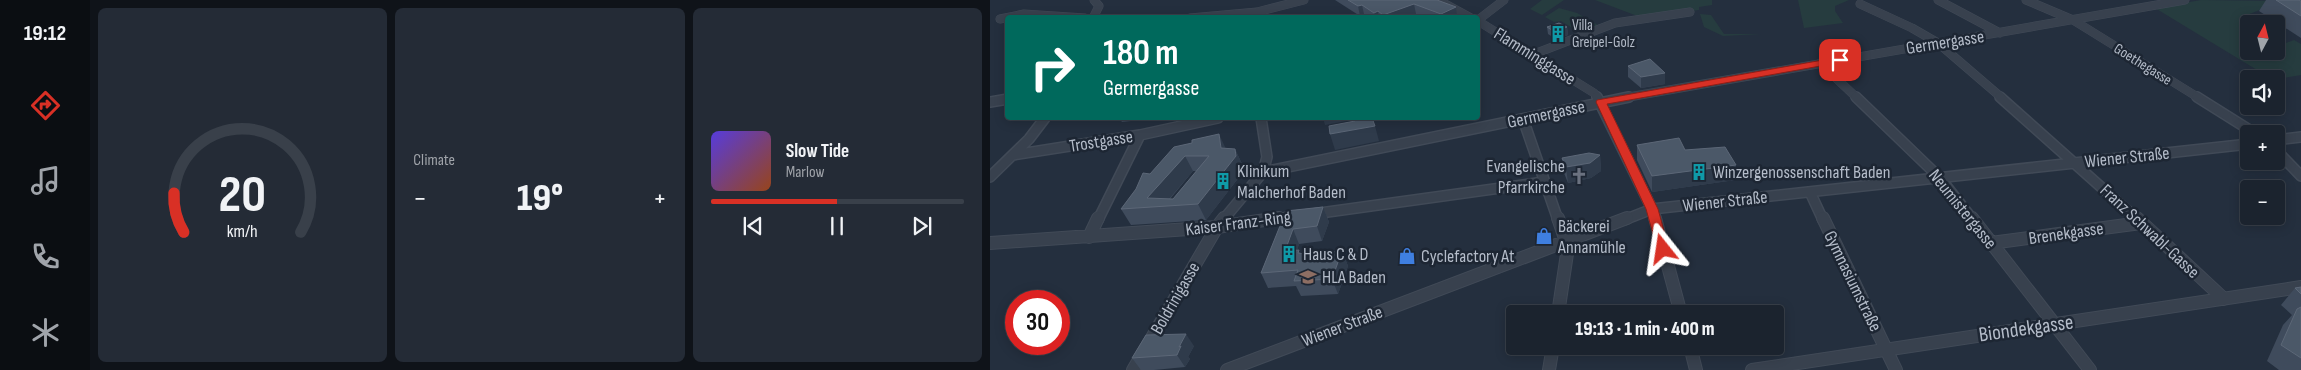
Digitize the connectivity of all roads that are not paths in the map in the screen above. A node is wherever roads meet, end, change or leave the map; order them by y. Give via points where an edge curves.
1 (1094, 0) edge
2 (1304, 0) edge
3 (1438, 0) edge
4 (1504, 0) edge
5 (1938, 0) edge
6 (2026, 0) edge
7 (2185, 0) edge
8 (1860, 4) dead end
9 (1257, 12) junction
10 (1690, 12) dead end
11 (1020, 15) edge
12 (1039, 15) edge
13 (1094, 15) edge
14 (1224, 15) edge
15 (1253, 15) edge
16 (1466, 15) edge
17 (1480, 20) edge
18 (2073, 20) junction
19 (1480, 23) edge
20 (2000, 33) junction
21 (1938, 43) junction
22 (1534, 54) junction
23 (1820, 64) junction
24 (1005, 100) edge
25 (990, 102) edge
26 (1601, 102) junction
27 (1523, 119) junction
28 (1043, 120) edge
29 (1209, 120) edge
30 (1261, 120) edge
31 (2242, 125) edge
32 (1140, 135) junction
33 (2301, 137) edge
34 (2285, 139) edge
35 (2240, 145) edge
36 (1013, 155) junction
37 (2285, 159) edge
38 (2076, 162) junction
39 (1263, 172) junction
40 (2301, 176) edge
41 (990, 177) edge
42 (1940, 178) junction
43 (1544, 182) junction
44 (1810, 192) junction
45 (1652, 209) junction
46 (2141, 223) junction
47 (1217, 227) junction
48 (1088, 237) junction
49 (1566, 240) junction
50 (990, 243) edge
51 (1991, 243) junction
52 (2301, 287) edge
53 (2224, 299) junction
54 (1559, 305) edge
55 (1679, 305) edge
56 (2054, 324) junction
57 (1886, 349) junction
58 (1552, 355) edge
59 (1692, 355) edge
60 (1133, 370) edge
61 (1228, 370) edge
62 (1549, 370) edge
63 (1696, 370) edge
64 (1752, 370) edge
65 (1896, 370) edge
66 (2090, 370) edge

1 - 13 street via 1099,6
2 - 9 street
3 - 16 street
4 - 17 street
5 - 20 street
6 - 18 street, Goethegasse
7 - 18 street, Germergasse
8 - 21 street, Franz Schwabl-Gasse
9 - 14 street
9 - 15 street
10 - 22 street via 1615,22
11 - 12 street
18 - 20 street, Germergasse
18 - 31 street, Goethegasse
19 - 22 street, Flamminggasse
20 - 21 street, Germergasse
21 - 23 street, Germergasse
21 - 38 street, Franz Schwabl-Gasse
22 - 26 street, Flamminggasse
23 - 26 street, Germergasse
23 - 42 street, Neumistergasse
24 - 25 street
26 - 27 street, Germergasse
26 - 45 street, Flamminggasse
27 - 39 street, Germergasse
27 - 43 street
28 - 36 street
29 - 32 street, Trostgasse
30 - 39 street via 1267,156
32 - 36 street, Trostgasse
32 - 48 street
33 - 34 street
35 - 38 street, Wiener Straße
36 - 41 street
37 - 40 street
38 - 42 street, Wiener Straße
38 - 46 street, Franz Schwabl-Gasse
39 - 47 street, Boldrinigasse
42 - 44 street, Wiener Straße
42 - 51 street, Neumistergasse
43 - 47 street, Kaiser Franz-Ring
43 - 49 street
44 - 45 street, Wiener Straße
44 - 57 street, Gymnasiumstraße
45 - 49 street, Wiener Straße
45 - 55 street, Flamminggasse
46 - 51 street, Brenekgasse
46 - 53 street, Franz Schwabl-Gasse
47 - 48 street, Kaiser Franz-Ring
47 - 60 street, Boldrinigasse
48 - 50 street, Kaiser Franz-Ring
49 - 54 street via 1568,247
49 - 61 street, Wiener Straße
51 - 56 street, Neumistergasse
52 - 53 street, Biondekgasse
53 - 56 street, Biondekgasse
56 - 57 street, Biondekgasse
56 - 66 street, Neumistergasse
57 - 64 street, Biondekgasse
57 - 65 street, Gymnasiumstraße
58 - 62 street
59 - 63 street

